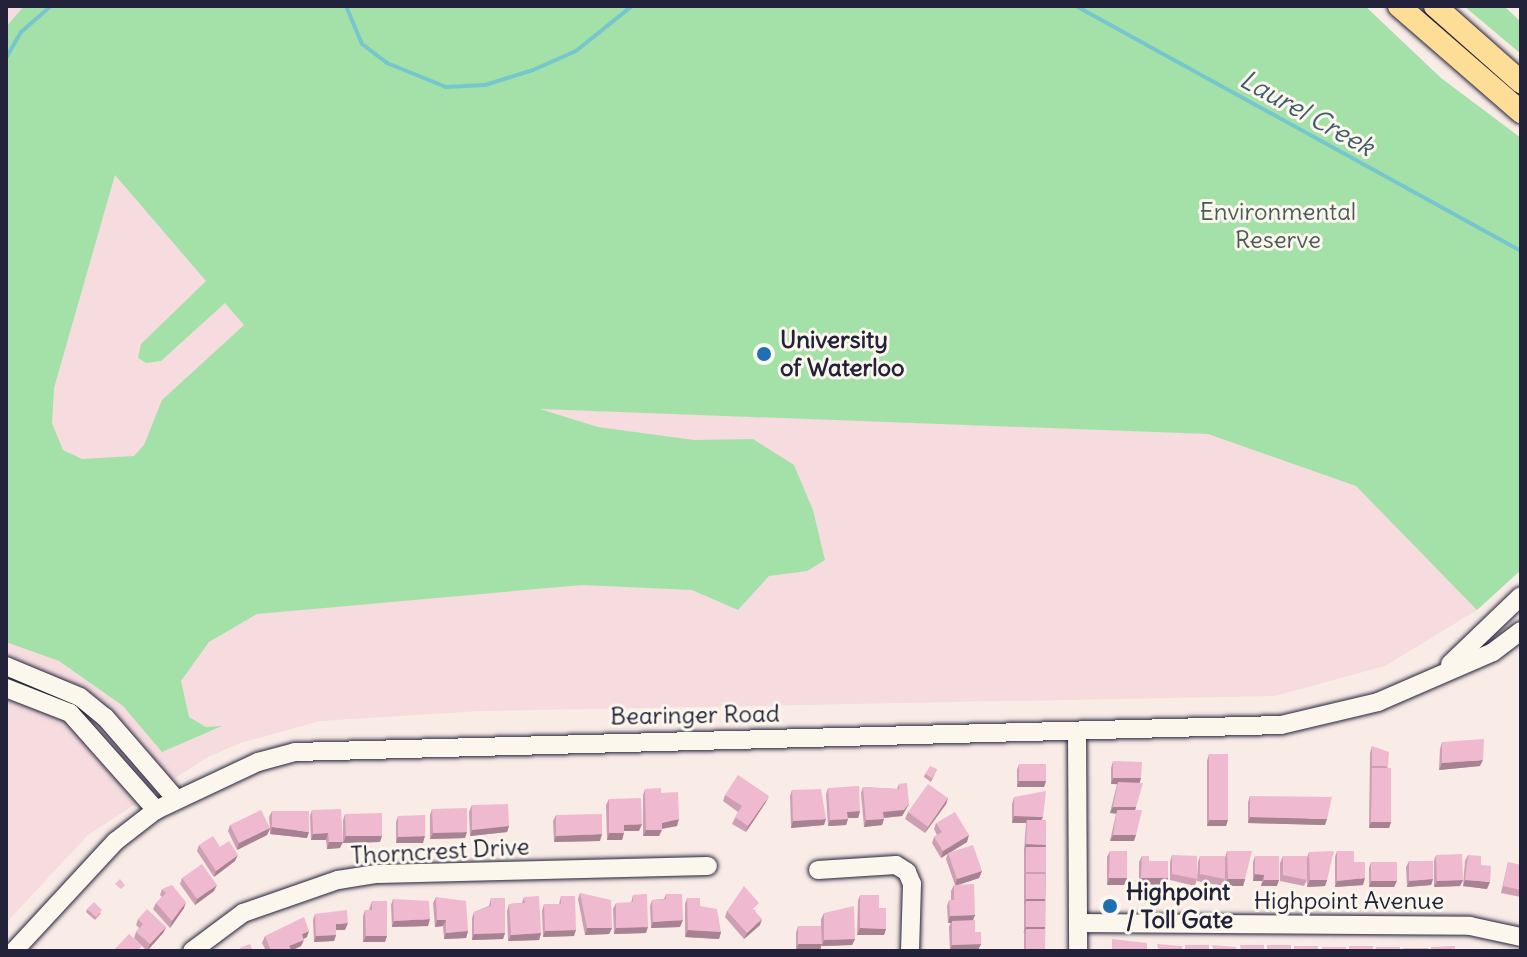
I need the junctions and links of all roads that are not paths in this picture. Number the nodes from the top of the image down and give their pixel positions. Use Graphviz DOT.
graph roads {
  1 [pos="1399,6"];
  2 [pos="1435,6"];
  3 [pos="1521,82"];
  4 [pos="1521,112"];
  5 [pos="1521,596"];
  6 [pos="1521,631"];
  7 [pos="6,666"];
  8 [pos="1439,674"];
  9 [pos="6,688"];
  10 [pos="1077,731"];
  11 [pos="176,799"];
  12 [pos="156,810"];
  13 [pos="708,866"];
  14 [pos="818,870"];
  15 [pos="1078,923"];
  16 [pos="1521,937"];
  17 [pos="194,950"];
  18 [pos="14,951"];
  19 [pos="910,951"];
  20 [pos="1078,951"];
  1 -- 4 [label="main road"];
  2 -- 3 [label="main road"];
  5 -- 8 [label="street, Bearinger Road"];
  6 -- 8 [label="street, Bearinger Road"];
  7 -- 11 [label="street"];
  8 -- 10 [label="street, Bearinger Road"];
  9 -- 12 [label="street"];
  10 -- 11 [label="street, Bearinger Road"];
  10 -- 15 [label="street"];
  11 -- 12 [label="street, Bearinger Road"];
  12 -- 18 [label="street, Bearinger Road"];
  13 -- 17 [label="street, Thorncrest Drive"];
  14 -- 19 [label="street"];
  15 -- 16 [label="street, Highpoint Avenue"];
  15 -- 20 [label="street"];
}
